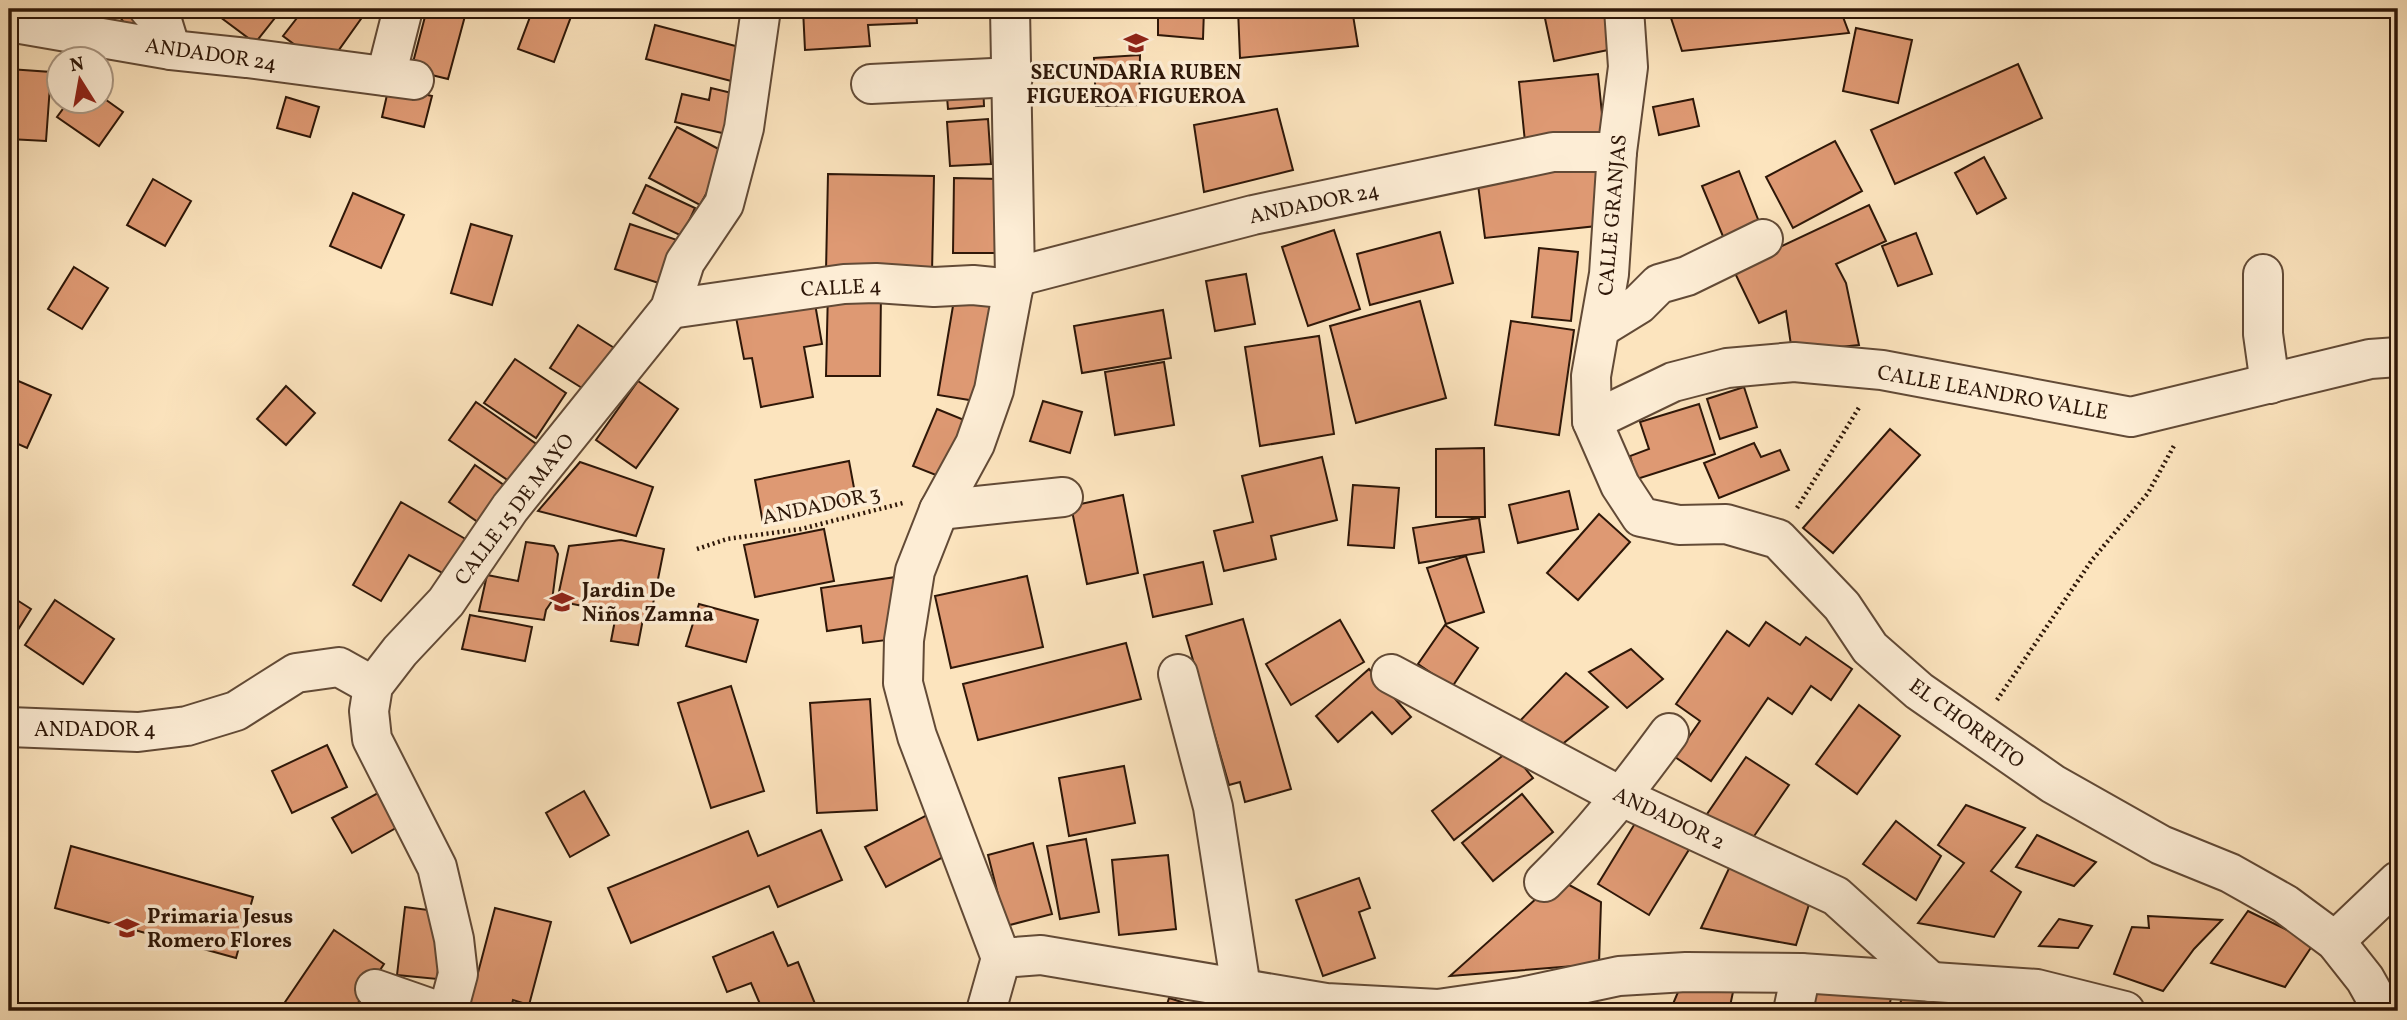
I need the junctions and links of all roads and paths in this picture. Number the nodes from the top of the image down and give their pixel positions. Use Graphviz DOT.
graph roads {
  1 [pos="149,9"];
  2 [pos="403,9"];
  3 [pos="761,9"];
  4 [pos="1010,9"];
  5 [pos="1624,9"];
  6 [pos="9,22"];
  7 [pos="171,50"];
  8 [pos="1013,77"];
  9 [pos="871,84"];
  10 [pos="1617,152"];
  11 [pos="1763,239"];
  12 [pos="2263,274"];
  13 [pos="1014,283"];
  14 [pos="670,309"];
  15 [pos="1600,328"];
  16 [pos="2398,357"];
  17 [pos="1882,370"];
  18 [pos="2270,384"];
  19 [pos="2198,401"];
  20 [pos="1592,421"];
  21 [pos="1063,497"];
  22 [pos="945,500"];
  23 [pos="1778,539"];
  24 [pos="697,549"];
  25 [pos="1178,674"];
  26 [pos="1391,674"];
  27 [pos="373,685"];
  28 [pos="9,727"];
  29 [pos="1977,730"];
  30 [pos="1669,733"];
  31 [pos="1622,797"];
  32 [pos="2398,881"];
  33 [pos="1544,882"];
  34 [pos="2335,942"];
  35 [pos="1002,958"];
  36 [pos="1801,973"];
  37 [pos="1931,982"];
  38 [pos="1241,988"];
  39 [pos="375,989"];
  40 [pos="867,1006"];
  41 [pos="438,1011"];
  42 [pos="448,1011"];
  43 [pos="845,1011"];
  44 [pos="986,1011"];
  45 [pos="1793,1011"];
  46 [pos="2125,1011"];
  47 [pos="2383,1011"];
  1 -- 7 [label="street"];
  2 -- 7 [label="street, ANDADOR 24"];
  3 -- 14 [label="street, CALLE 15 DE MAYO"];
  4 -- 8 [label="street"];
  5 -- 10 [label="street, CALLE GRANJAS"];
  6 -- 7 [label="street, ANDADOR 24"];
  8 -- 9 [label="street"];
  8 -- 13 [label="street"];
  10 -- 13 [label="street, ANDADOR 24"];
  10 -- 15 [label="street, CALLE GRANJAS"];
  11 -- 15 [label="street"];
  12 -- 18 [label="street"];
  13 -- 14 [label="street, CALLE 4"];
  13 -- 22 [label="street"];
  14 -- 27 [label="street, CALLE 15 DE MAYO"];
  15 -- 20 [label="street, CALLE GRANJAS"];
  16 -- 18 [label="street, CALLE LEANDRO VALLE"];
  17 -- 19 [label="street, CALLE LEANDRO VALLE"];
  17 -- 20 [label="street, CALLE LEANDRO VALLE"];
  17 -- 23 [label="path"];
  18 -- 19 [label="street, CALLE LEANDRO VALLE"];
  19 -- 29 [label="path"];
  20 -- 23 [label="street"];
  21 -- 22 [label="street"];
  22 -- 24 [label="path, ANDADOR 3"];
  22 -- 35 [label="street"];
  23 -- 29 [label="street, EL CHORRITO"];
  25 -- 38 [label="street"];
  26 -- 31 [label="street, ANDADOR 2"];
  27 -- 28 [label="street, ANDADOR 4"];
  27 -- 42 [label="street"];
  29 -- 34 [label="street, EL CHORRITO"];
  30 -- 31 [label="street"];
  31 -- 33 [label="street"];
  31 -- 37 [label="street, ANDADOR 2"];
  32 -- 34 [label="street"];
  34 -- 47 [label="street, EL CHORRITO"];
  35 -- 38 [label="street"];
  35 -- 44 [label="street"];
  36 -- 37 [label="street"];
  36 -- 38 [label="street"];
  36 -- 45 [label="street"];
  37 -- 46 [label="street"];
  39 -- 41 [label="street"];
  40 -- 43 [label="path"];
}
